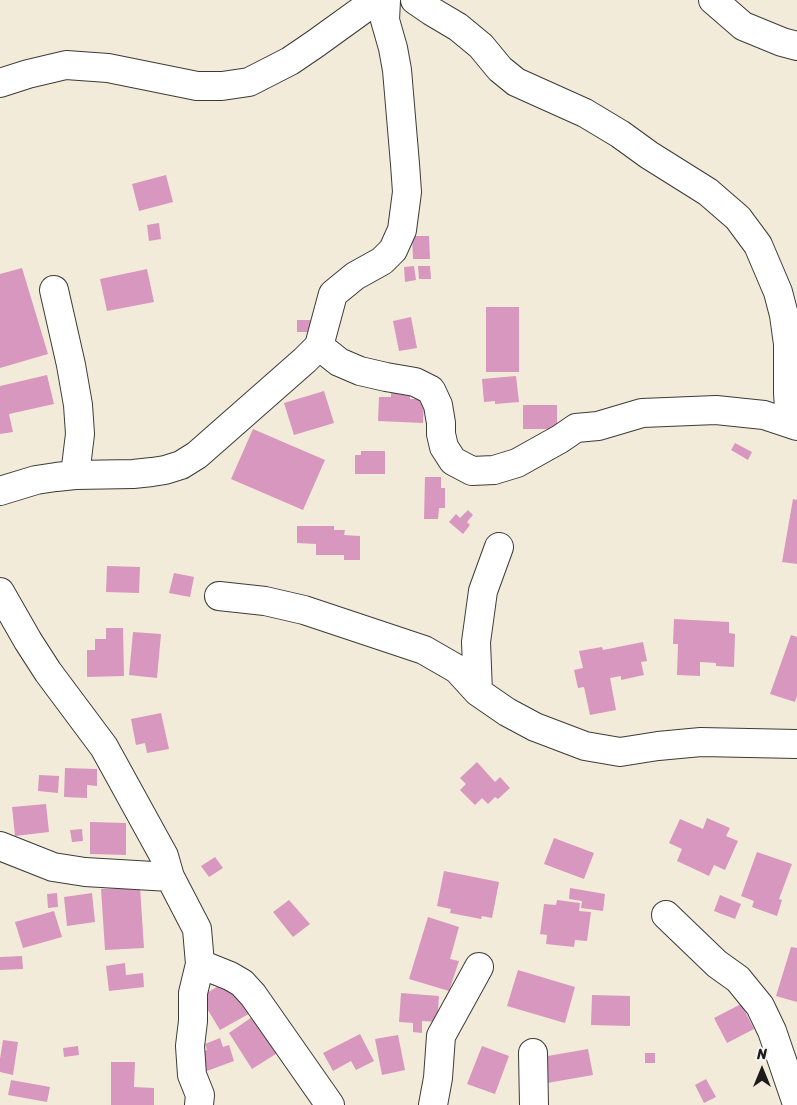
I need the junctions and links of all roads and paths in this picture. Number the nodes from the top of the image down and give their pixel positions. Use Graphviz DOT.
graph roads {
  1 [pos="376,0"];
  2 [pos="386,0"];
  3 [pos="415,0"];
  4 [pos="713,0"];
  5 [pos="797,46"];
  6 [pos="0,83"];
  7 [pos="54,290"];
  8 [pos="319,346"];
  9 [pos="793,424"];
  10 [pos="75,475"];
  11 [pos="0,491"];
  12 [pos="499,547"];
  13 [pos="0,592"];
  14 [pos="219,596"];
  15 [pos="478,692"];
  16 [pos="797,744"];
  17 [pos="0,846"];
  18 [pos="170,878"];
  19 [pos="666,915"];
  20 [pos="200,964"];
  21 [pos="479,967"];
  22 [pos="533,1053"];
  23 [pos="796,1097"];
  24 [pos="199,1105"];
  25 [pos="330,1105"];
  26 [pos="432,1105"];
  27 [pos="534,1105"];
  1 -- 6 [label="street"];
  2 -- 8 [label="street"];
  3 -- 9 [label="street"];
  4 -- 5 [label="street"];
  7 -- 10 [label="street"];
  8 -- 9 [label="street"];
  8 -- 10 [label="street"];
  10 -- 11 [label="street"];
  12 -- 15 [label="street"];
  13 -- 18 [label="street"];
  14 -- 15 [label="street"];
  15 -- 16 [label="street"];
  17 -- 18 [label="street"];
  18 -- 20 [label="street"];
  19 -- 23 [label="street"];
  20 -- 24 [label="street"];
  20 -- 25 [label="street"];
  21 -- 26 [label="street"];
  22 -- 27 [label="street"];
}
